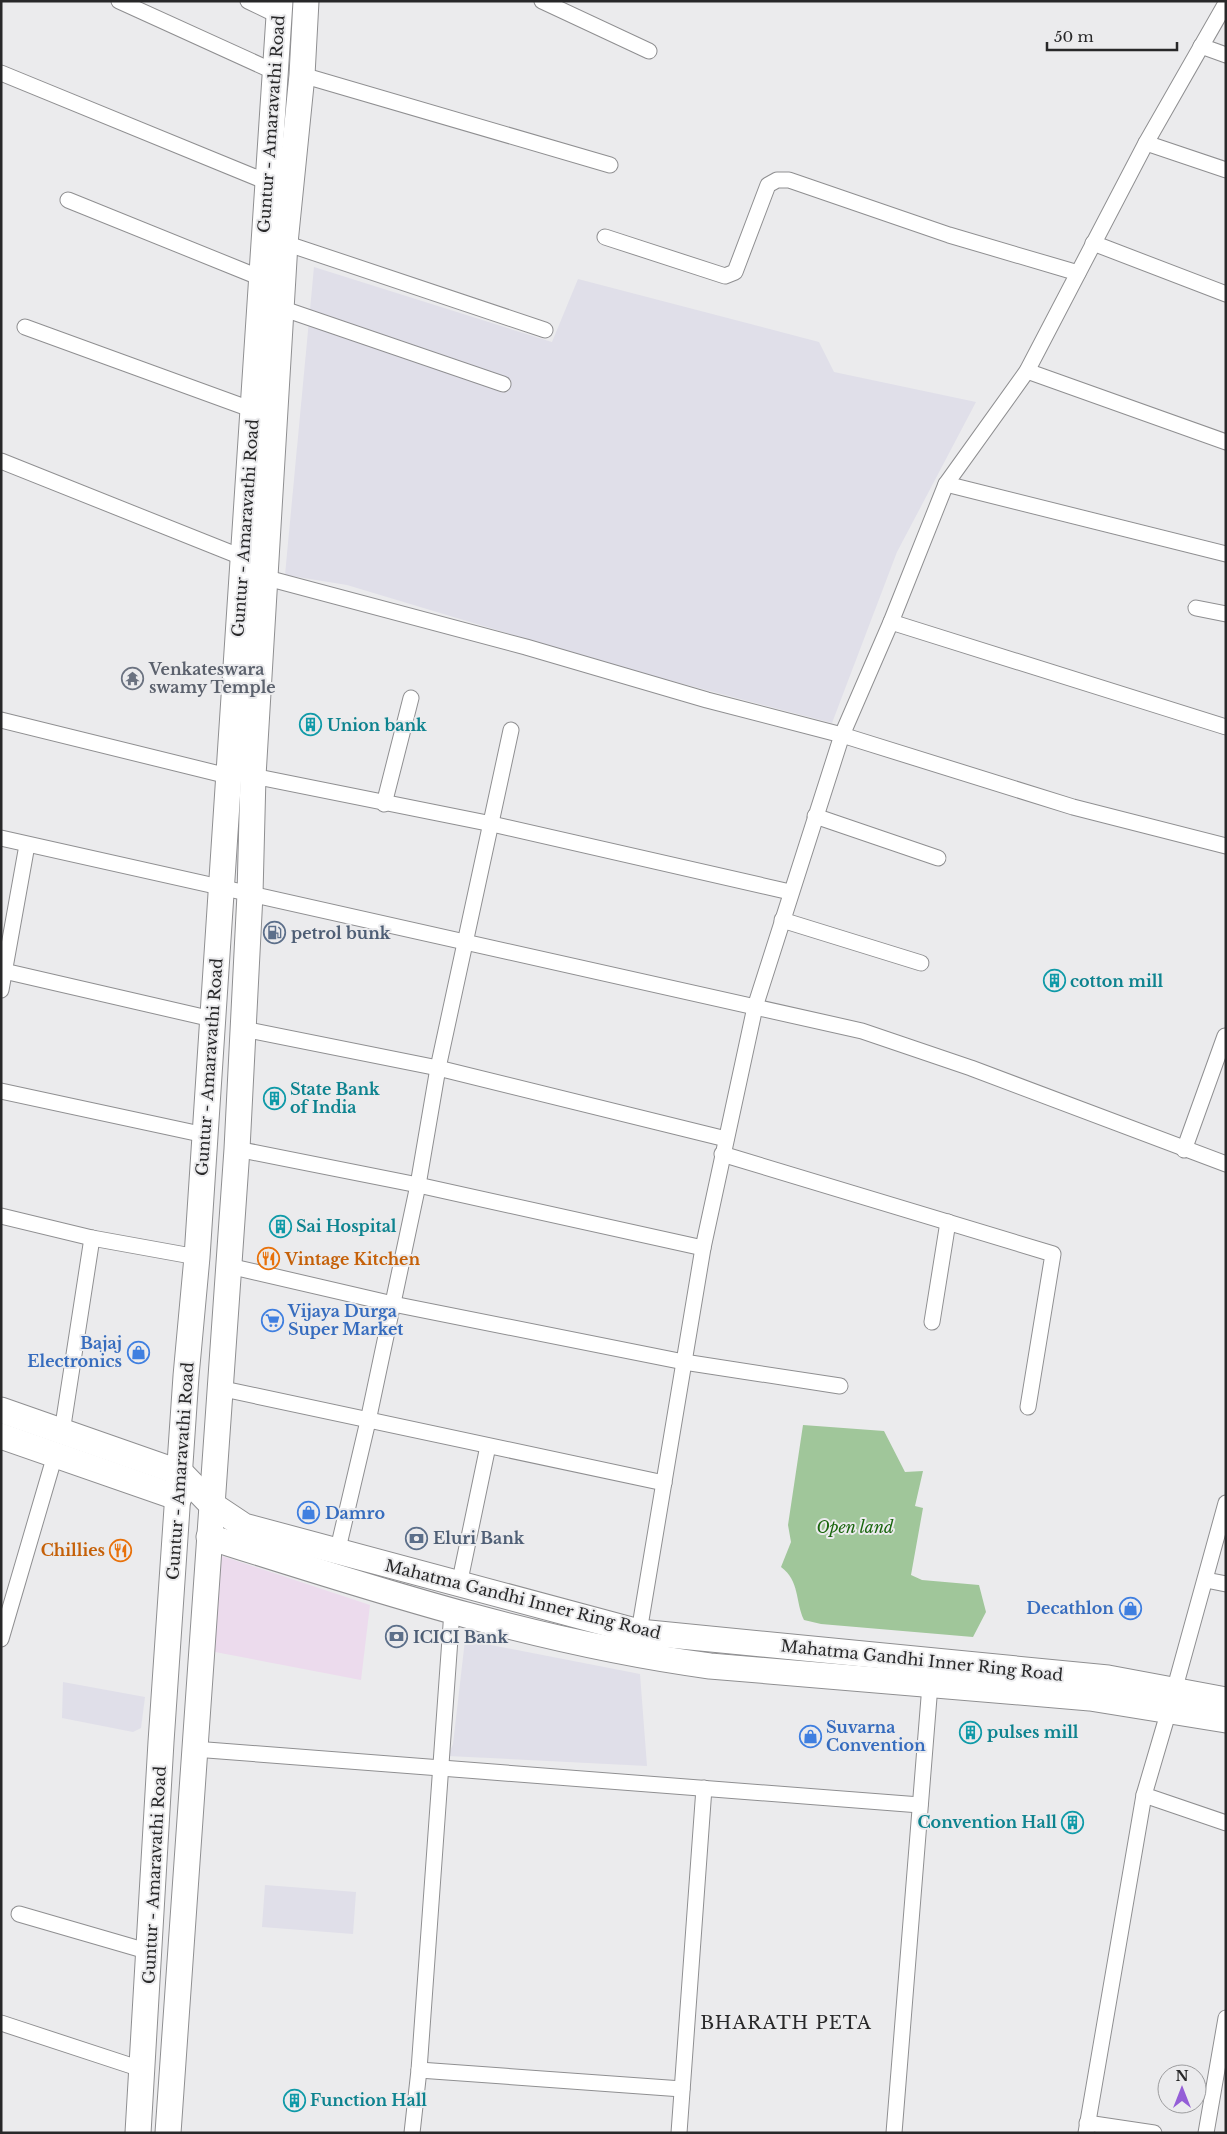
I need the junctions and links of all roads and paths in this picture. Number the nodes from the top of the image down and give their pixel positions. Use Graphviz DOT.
graph roads {
  1 [pos="119,1"];
  2 [pos="248,1"];
  3 [pos="306,1"];
  4 [pos="542,1"];
  5 [pos="1226,4"];
  6 [pos="280,9"];
  7 [pos="1201,46"];
  8 [pos="649,51"];
  9 [pos="1226,55"];
  10 [pos="275,72"];
  11 [pos="1,73"];
  12 [pos="302,74"];
  13 [pos="1146,144"];
  14 [pos="610,165"];
  15 [pos="1226,170"];
  16 [pos="267,182"];
  17 [pos="68,200"];
  18 [pos="605,237"];
  19 [pos="285,243"];
  20 [pos="1093,243"];
  21 [pos="1078,273"];
  22 [pos="261,278"];
  23 [pos="1226,294"];
  24 [pos="281,308"];
  25 [pos="25,327"];
  26 [pos="545,330"];
  27 [pos="1028,371"];
  28 [pos="503,384"];
  29 [pos="253,410"];
  30 [pos="1226,442"];
  31 [pos="2,462"];
  32 [pos="946,484"];
  33 [pos="1226,554"];
  34 [pos="244,558"];
  35 [pos="266,578"];
  36 [pos="1196,608"];
  37 [pos="1226,614"];
  38 [pos="891,622"];
  39 [pos="411,698"];
  40 [pos="1,720"];
  41 [pos="1226,727"];
  42 [pos="511,730"];
  43 [pos="842,735"];
  44 [pos="228,776"];
  45 [pos="253,776"];
  46 [pos="384,804"];
  47 [pos="815,816"];
  48 [pos="492,824"];
  49 [pos="1,838"];
  50 [pos="27,845"];
  51 [pos="1226,846"];
  52 [pos="938,858"];
  53 [pos="220,888"];
  54 [pos="790,892"];
  55 [pos="250,894"];
  56 [pos="782,920"];
  57 [pos="466,941"];
  58 [pos="921,962"];
  59 [pos="4,970"];
  60 [pos="1,990"];
  61 [pos="755,1007"];
  62 [pos="212,1019"];
  63 [pos="243,1029"];
  64 [pos="1225,1036"];
  65 [pos="438,1068"];
  66 [pos="1,1091"];
  67 [pos="205,1135"];
  68 [pos="726,1139"];
  69 [pos="237,1149"];
  70 [pos="1184,1150"];
  71 [pos="722,1154"];
  72 [pos="1226,1164"];
  73 [pos="418,1185"];
  74 [pos="200,1212"];
  75 [pos="232,1214"];
  76 [pos="1,1216"];
  77 [pos="948,1222"];
  78 [pos="92,1238"];
  79 [pos="703,1248"];
  80 [pos="197,1257"];
  81 [pos="228,1266"];
  82 [pos="393,1304"];
  83 [pos="932,1322"];
  84 [pos="684,1362"];
  85 [pos="840,1386"];
  86 [pos="219,1388"];
  87 [pos="1028,1407"];
  88 [pos="1,1410"];
  89 [pos="368,1421"];
  90 [pos="1,1436"];
  91 [pos="58,1443"];
  92 [pos="488,1446"];
  93 [pos="181,1473"];
  94 [pos="664,1483"];
  95 [pos="179,1498"];
  96 [pos="211,1504"];
  97 [pos="1226,1505"];
  98 [pos="209,1537"];
  99 [pos="337,1553"];
  100 [pos="1206,1580"];
  101 [pos="1226,1584"];
  102 [pos="459,1585"];
  103 [pos="452,1611"];
  104 [pos="639,1632"];
  105 [pos="1,1639"];
  106 [pos="930,1684"];
  107 [pos="1172,1700"];
  108 [pos="1226,1700"];
  109 [pos="1226,1720"];
  110 [pos="194,1748"];
  111 [pos="439,1768"];
  112 [pos="704,1788"];
  113 [pos="1144,1795"];
  114 [pos="920,1805"];
  115 [pos="1226,1823"];
  116 [pos="153,1904"];
  117 [pos="183,1906"];
  118 [pos="20,1914"];
  119 [pos="150,1952"];
  120 [pos="1226,2018"];
  121 [pos="1,2022"];
  122 [pos="141,2069"];
  123 [pos="419,2070"];
  124 [pos="682,2089"];
  125 [pos="1086,2128"];
  126 [pos="138,2133"];
  127 [pos="168,2133"];
  128 [pos="412,2133"];
  129 [pos="679,2133"];
  130 [pos="894,2133"];
  131 [pos="1154,2133"];
  132 [pos="1206,2133"];
  1 -- 10 [label="street"];
  2 -- 6 [label="street"];
  3 -- 12 [label="main road, Guntur - Amaravathi Road"];
  4 -- 8 [label="street"];
  5 -- 7 [label="street"];
  6 -- 10 [label="main road, Guntur - Amaravathi Road"];
  7 -- 9 [label="street"];
  7 -- 13 [label="street"];
  10 -- 16 [label="main road, Guntur - Amaravathi Road"];
  11 -- 16 [label="street"];
  12 -- 14 [label="street"];
  12 -- 19 [label="main road, Guntur - Amaravathi Road"];
  13 -- 15 [label="street"];
  13 -- 20 [label="street"];
  16 -- 22 [label="main road, Guntur - Amaravathi Road"];
  17 -- 22 [label="street"];
  18 -- 21 [label="street"];
  19 -- 24 [label="main road, Guntur - Amaravathi Road"];
  19 -- 26 [label="street"];
  20 -- 21 [label="street"];
  20 -- 23 [label="street"];
  21 -- 27 [label="street"];
  22 -- 29 [label="main road, Guntur - Amaravathi Road"];
  24 -- 28 [label="street"];
  24 -- 35 [label="main road, Guntur - Amaravathi Road"];
  25 -- 29 [label="street"];
  27 -- 30 [label="street"];
  27 -- 32 [label="street"];
  29 -- 34 [label="main road, Guntur - Amaravathi Road"];
  31 -- 34 [label="street"];
  32 -- 33 [label="street"];
  32 -- 38 [label="street"];
  34 -- 44 [label="main road, Guntur - Amaravathi Road"];
  35 -- 43 [label="street"];
  35 -- 45 [label="main road, Guntur - Amaravathi Road"];
  36 -- 37 [label="street"];
  38 -- 41 [label="street"];
  38 -- 43 [label="street"];
  39 -- 46 [label="street"];
  40 -- 44 [label="street"];
  42 -- 48 [label="street"];
  43 -- 47 [label="street"];
  43 -- 51 [label="street"];
  44 -- 53 [label="main road, Guntur - Amaravathi Road"];
  45 -- 46 [label="street"];
  45 -- 55 [label="main road, Guntur - Amaravathi Road"];
  46 -- 48 [label="street"];
  47 -- 52 [label="street"];
  47 -- 54 [label="street"];
  48 -- 54 [label="street"];
  48 -- 57 [label="street"];
  49 -- 50 [label="street"];
  50 -- 53 [label="street"];
  50 -- 59 [label="street"];
  53 -- 55 [label="street"];
  53 -- 62 [label="main road, Guntur - Amaravathi Road"];
  54 -- 56 [label="street"];
  55 -- 57 [label="street"];
  55 -- 63 [label="main road, Guntur - Amaravathi Road"];
  56 -- 58 [label="street"];
  56 -- 61 [label="street"];
  57 -- 61 [label="street"];
  57 -- 65 [label="street"];
  59 -- 60 [label="street"];
  59 -- 62 [label="street"];
  61 -- 68 [label="street"];
  61 -- 70 [label="street"];
  62 -- 67 [label="main road, Guntur - Amaravathi Road"];
  63 -- 65 [label="street"];
  63 -- 69 [label="main road, Guntur - Amaravathi Road"];
  64 -- 70 [label="street"];
  65 -- 68 [label="street"];
  65 -- 73 [label="street"];
  66 -- 67 [label="street"];
  67 -- 74 [label="main road, Guntur - Amaravathi Road"];
  68 -- 71 [label="street"];
  69 -- 73 [label="street"];
  69 -- 75 [label="main road, Guntur - Amaravathi Road"];
  70 -- 72 [label="street"];
  71 -- 77 [label="street"];
  71 -- 79 [label="street"];
  73 -- 79 [label="street"];
  73 -- 82 [label="street"];
  74 -- 75 [label="main road"];
  74 -- 80 [label="main road, Guntur - Amaravathi Road"];
  75 -- 81 [label="main road, Guntur - Amaravathi Road"];
  76 -- 78 [label="street"];
  77 -- 83 [label="street"];
  77 -- 87 [label="street"];
  78 -- 80 [label="street"];
  78 -- 91 [label="street"];
  79 -- 84 [label="street"];
  80 -- 93 [label="main road, Guntur - Amaravathi Road"];
  81 -- 82 [label="street"];
  81 -- 86 [label="main road, Guntur - Amaravathi Road"];
  82 -- 84 [label="street"];
  82 -- 89 [label="street"];
  84 -- 85 [label="street"];
  84 -- 94 [label="street"];
  86 -- 89 [label="street"];
  86 -- 96 [label="main road, Guntur - Amaravathi Road"];
  88 -- 91 [label="main road, Mahatma Gandhi Inner Ring Road"];
  89 -- 92 [label="street"];
  89 -- 99 [label="street"];
  90 -- 91 [label="main road, Mahatma Gandhi Inner Ring Road"];
  91 -- 93 [label="main road, Mahatma Gandhi Inner Ring Road"];
  91 -- 95 [label="main road, Mahatma Gandhi Inner Ring Road"];
  91 -- 105 [label="street"];
  92 -- 94 [label="street"];
  92 -- 102 [label="street"];
  93 -- 95 [label="main road, Guntur - Amaravathi Road"];
  93 -- 96 [label="main road, Mahatma Gandhi Inner Ring Road"];
  94 -- 104 [label="street"];
  95 -- 116 [label="main road, Guntur - Amaravathi Road"];
  96 -- 98 [label="main road, Guntur - Amaravathi Road"];
  96 -- 99 [label="main road, Mahatma Gandhi Inner Ring Road"];
  97 -- 100 [label="street"];
  98 -- 103 [label="main road, Mahatma Gandhi Inner Ring Road"];
  98 -- 110 [label="main road, Guntur - Amaravathi Road"];
  99 -- 102 [label="main road, Mahatma Gandhi Inner Ring Road"];
  100 -- 101 [label="street"];
  100 -- 107 [label="street"];
  102 -- 104 [label="main road, Mahatma Gandhi Inner Ring Road"];
  103 -- 106 [label="main road, Mahatma Gandhi Inner Ring Road"];
  103 -- 111 [label="street"];
  104 -- 107 [label="main road, Mahatma Gandhi Inner Ring Road"];
  106 -- 107 [label="main road, Mahatma Gandhi Inner Ring Road"];
  106 -- 114 [label="street"];
  107 -- 108 [label="main road, Mahatma Gandhi Inner Ring Road"];
  107 -- 109 [label="main road, Mahatma Gandhi Inner Ring Road"];
  107 -- 113 [label="street"];
  110 -- 111 [label="street"];
  110 -- 117 [label="main road, Guntur - Amaravathi Road"];
  111 -- 112 [label="street"];
  111 -- 123 [label="street"];
  112 -- 114 [label="street"];
  112 -- 124 [label="street"];
  113 -- 115 [label="street"];
  113 -- 125 [label="street"];
  114 -- 130 [label="street"];
  116 -- 117 [label="main road"];
  116 -- 119 [label="main road, Guntur - Amaravathi Road"];
  117 -- 127 [label="main road, Guntur - Amaravathi Road"];
  118 -- 119 [label="street"];
  119 -- 122 [label="main road, Guntur - Amaravathi Road"];
  120 -- 132 [label="street"];
  121 -- 122 [label="street"];
  122 -- 126 [label="main road, Guntur - Amaravathi Road"];
  123 -- 124 [label="street"];
  123 -- 128 [label="street"];
  124 -- 129 [label="street"];
  125 -- 131 [label="street"];
}
